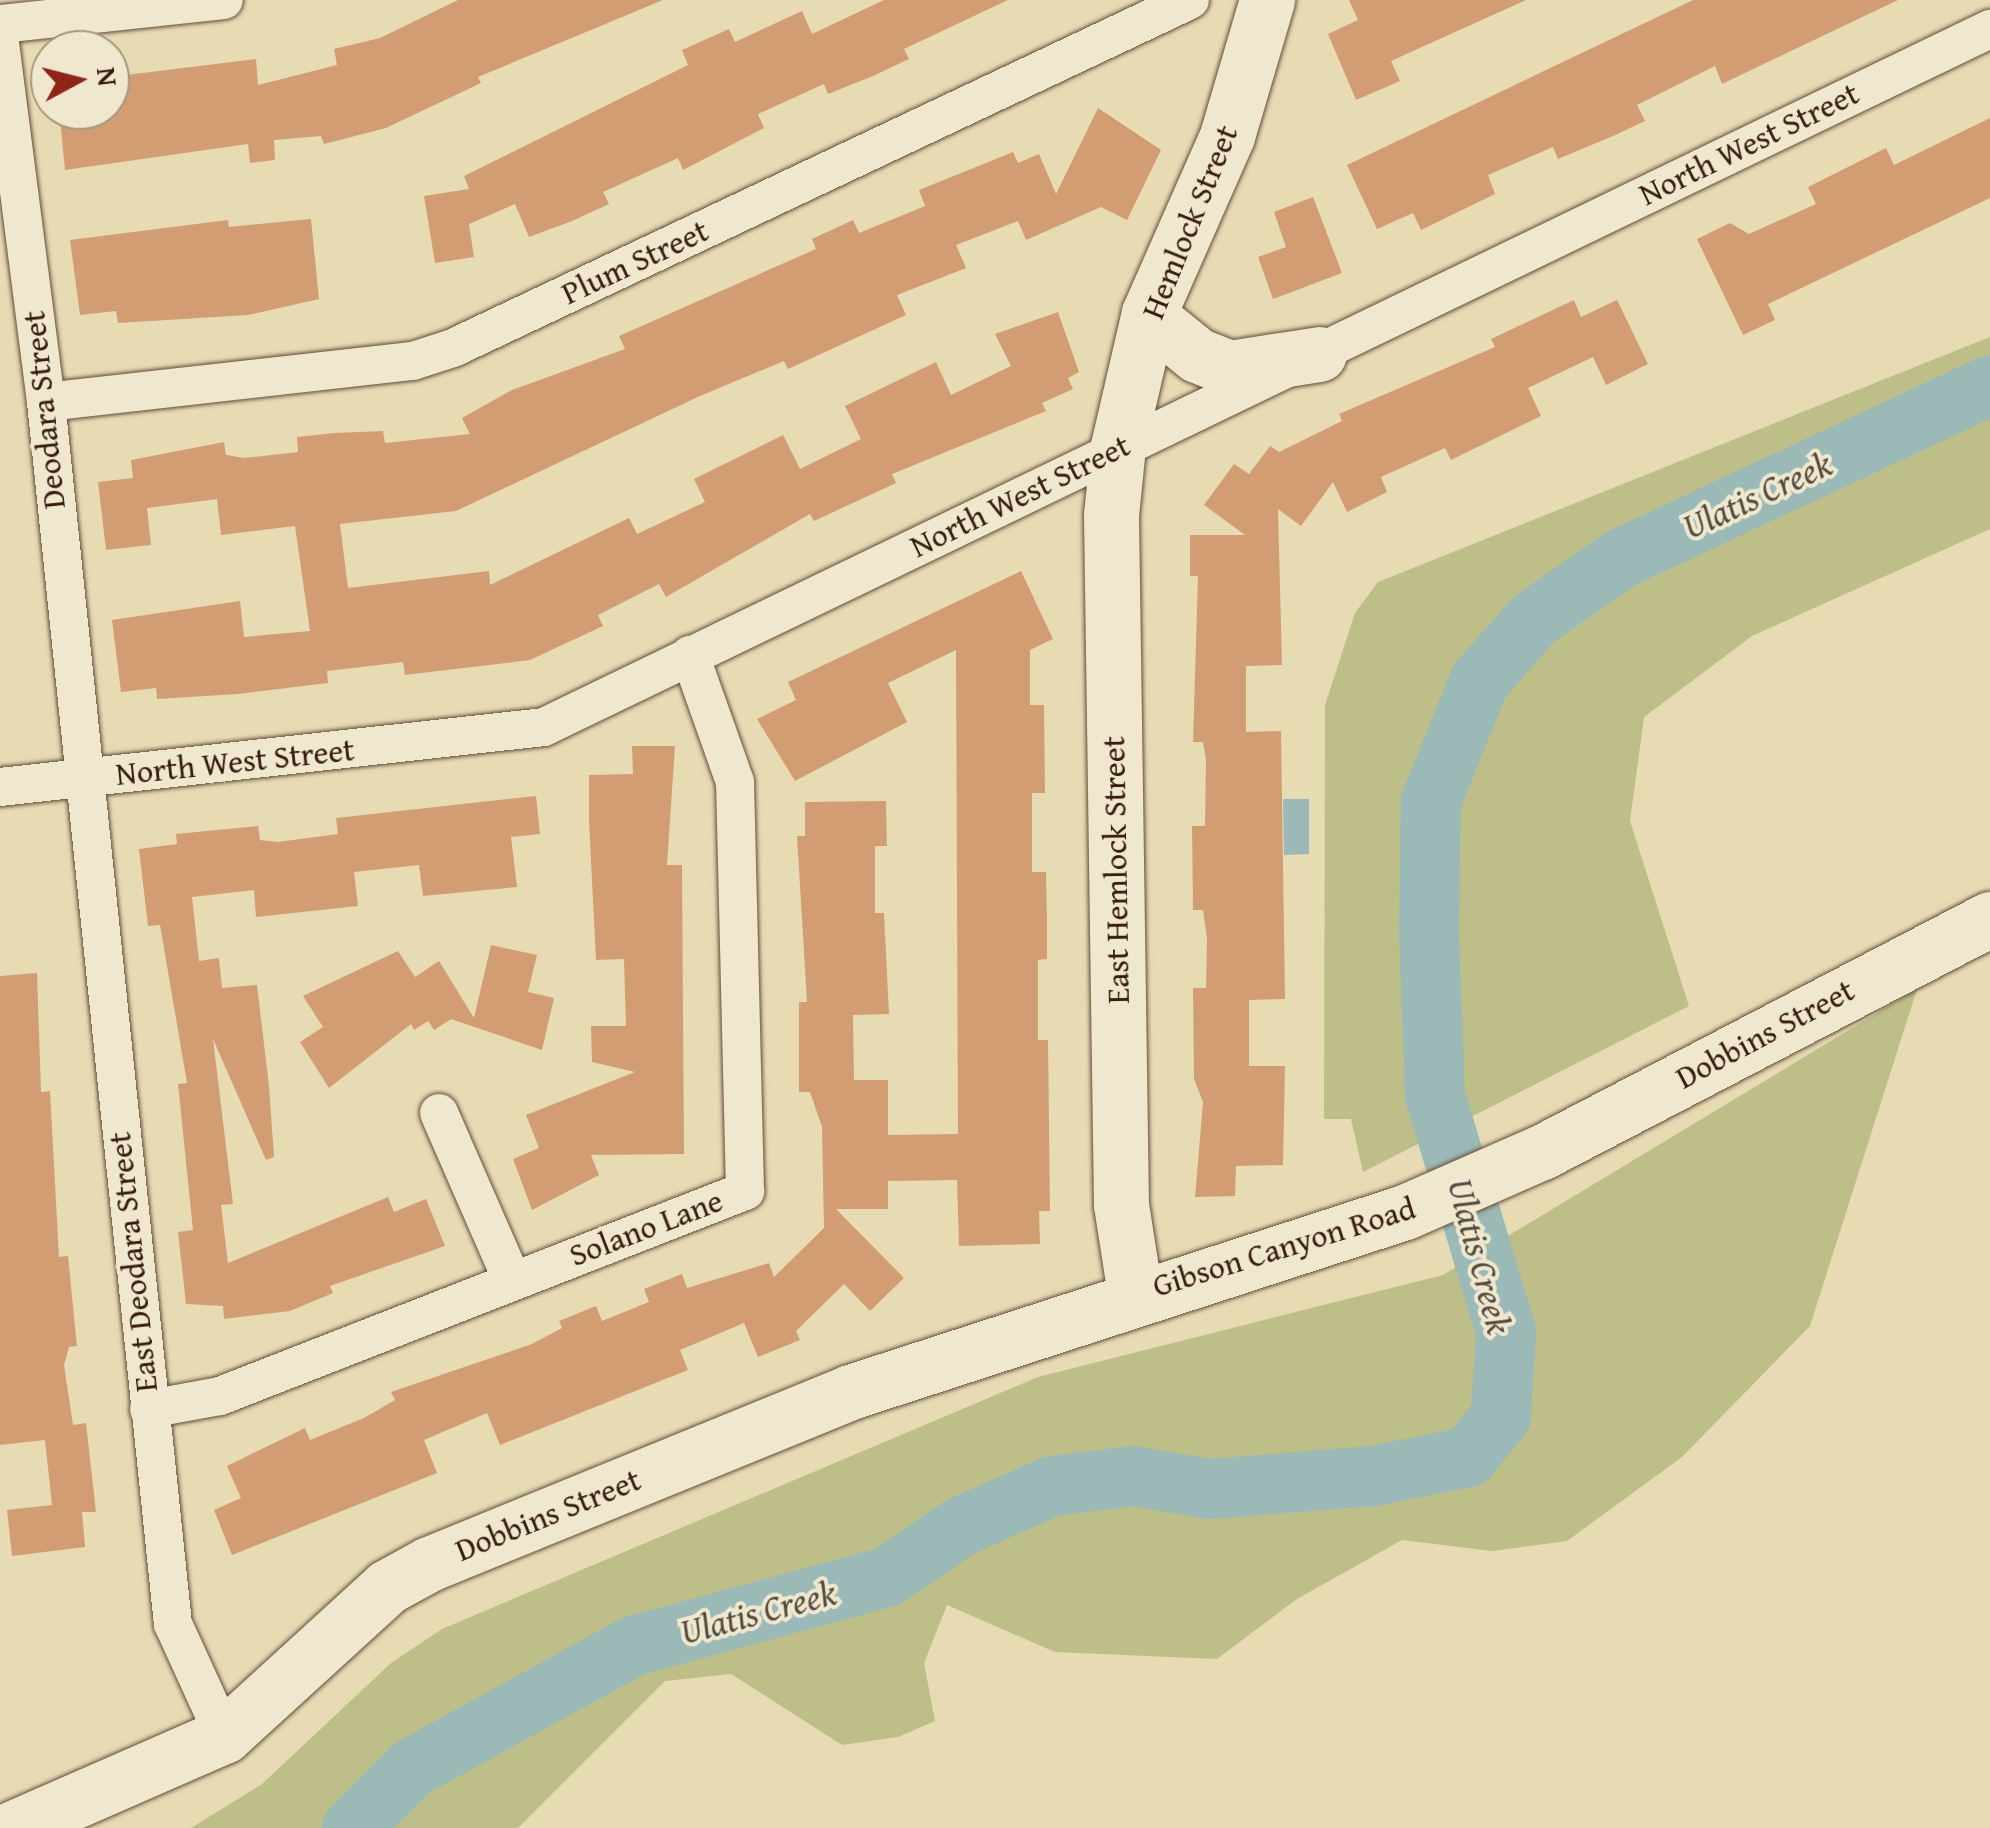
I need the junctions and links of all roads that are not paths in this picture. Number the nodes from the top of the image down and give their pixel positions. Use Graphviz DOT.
graph roads {
  1 [pos="224,0"];
  2 [pos="1190,0"];
  3 [pos="1267,0"];
  4 [pos="0,24"];
  5 [pos="1990,29"];
  6 [pos="0,44"];
  7 [pos="1148,316"];
  8 [pos="1319,354"];
  9 [pos="46,402"];
  10 [pos="1118,446"];
  11 [pos="690,655"];
  12 [pos="79,778"];
  13 [pos="0,787"];
  14 [pos="1990,920"];
  15 [pos="439,1112"];
  16 [pos="1542,1152"];
  17 [pos="512,1280"];
  18 [pos="1135,1294"];
  19 [pos="149,1410"];
  20 [pos="224,1736"];
  21 [pos="14,1828"];
  1 -- 4 [label="street"];
  2 -- 9 [label="street, Plum Street"];
  3 -- 7 [label="main road, Hemlock Street"];
  5 -- 8 [label="street, North West Street"];
  6 -- 9 [label="street, Deodara Street"];
  7 -- 8 [label="main road"];
  7 -- 10 [label="main road, Hemlock Street"];
  8 -- 10 [label="street, North West Street"];
  9 -- 12 [label="street, Deodara Street"];
  10 -- 11 [label="street, North West Street"];
  10 -- 18 [label="main road, East Hemlock Street"];
  11 -- 12 [label="street, North West Street"];
  11 -- 17 [label="street, Solano Lane"];
  12 -- 13 [label="street, North West Street"];
  12 -- 19 [label="street, East Deodara Street"];
  14 -- 16 [label="main road, Dobbins Street"];
  15 -- 17 [label="street"];
  16 -- 18 [label="main road, Gibson Canyon Road"];
  17 -- 19 [label="street, Solano Lane"];
  18 -- 20 [label="main road, Dobbins Street"];
  19 -- 20 [label="street, East Deodara Street"];
  20 -- 21 [label="main road, Dobbins Street"];
}
